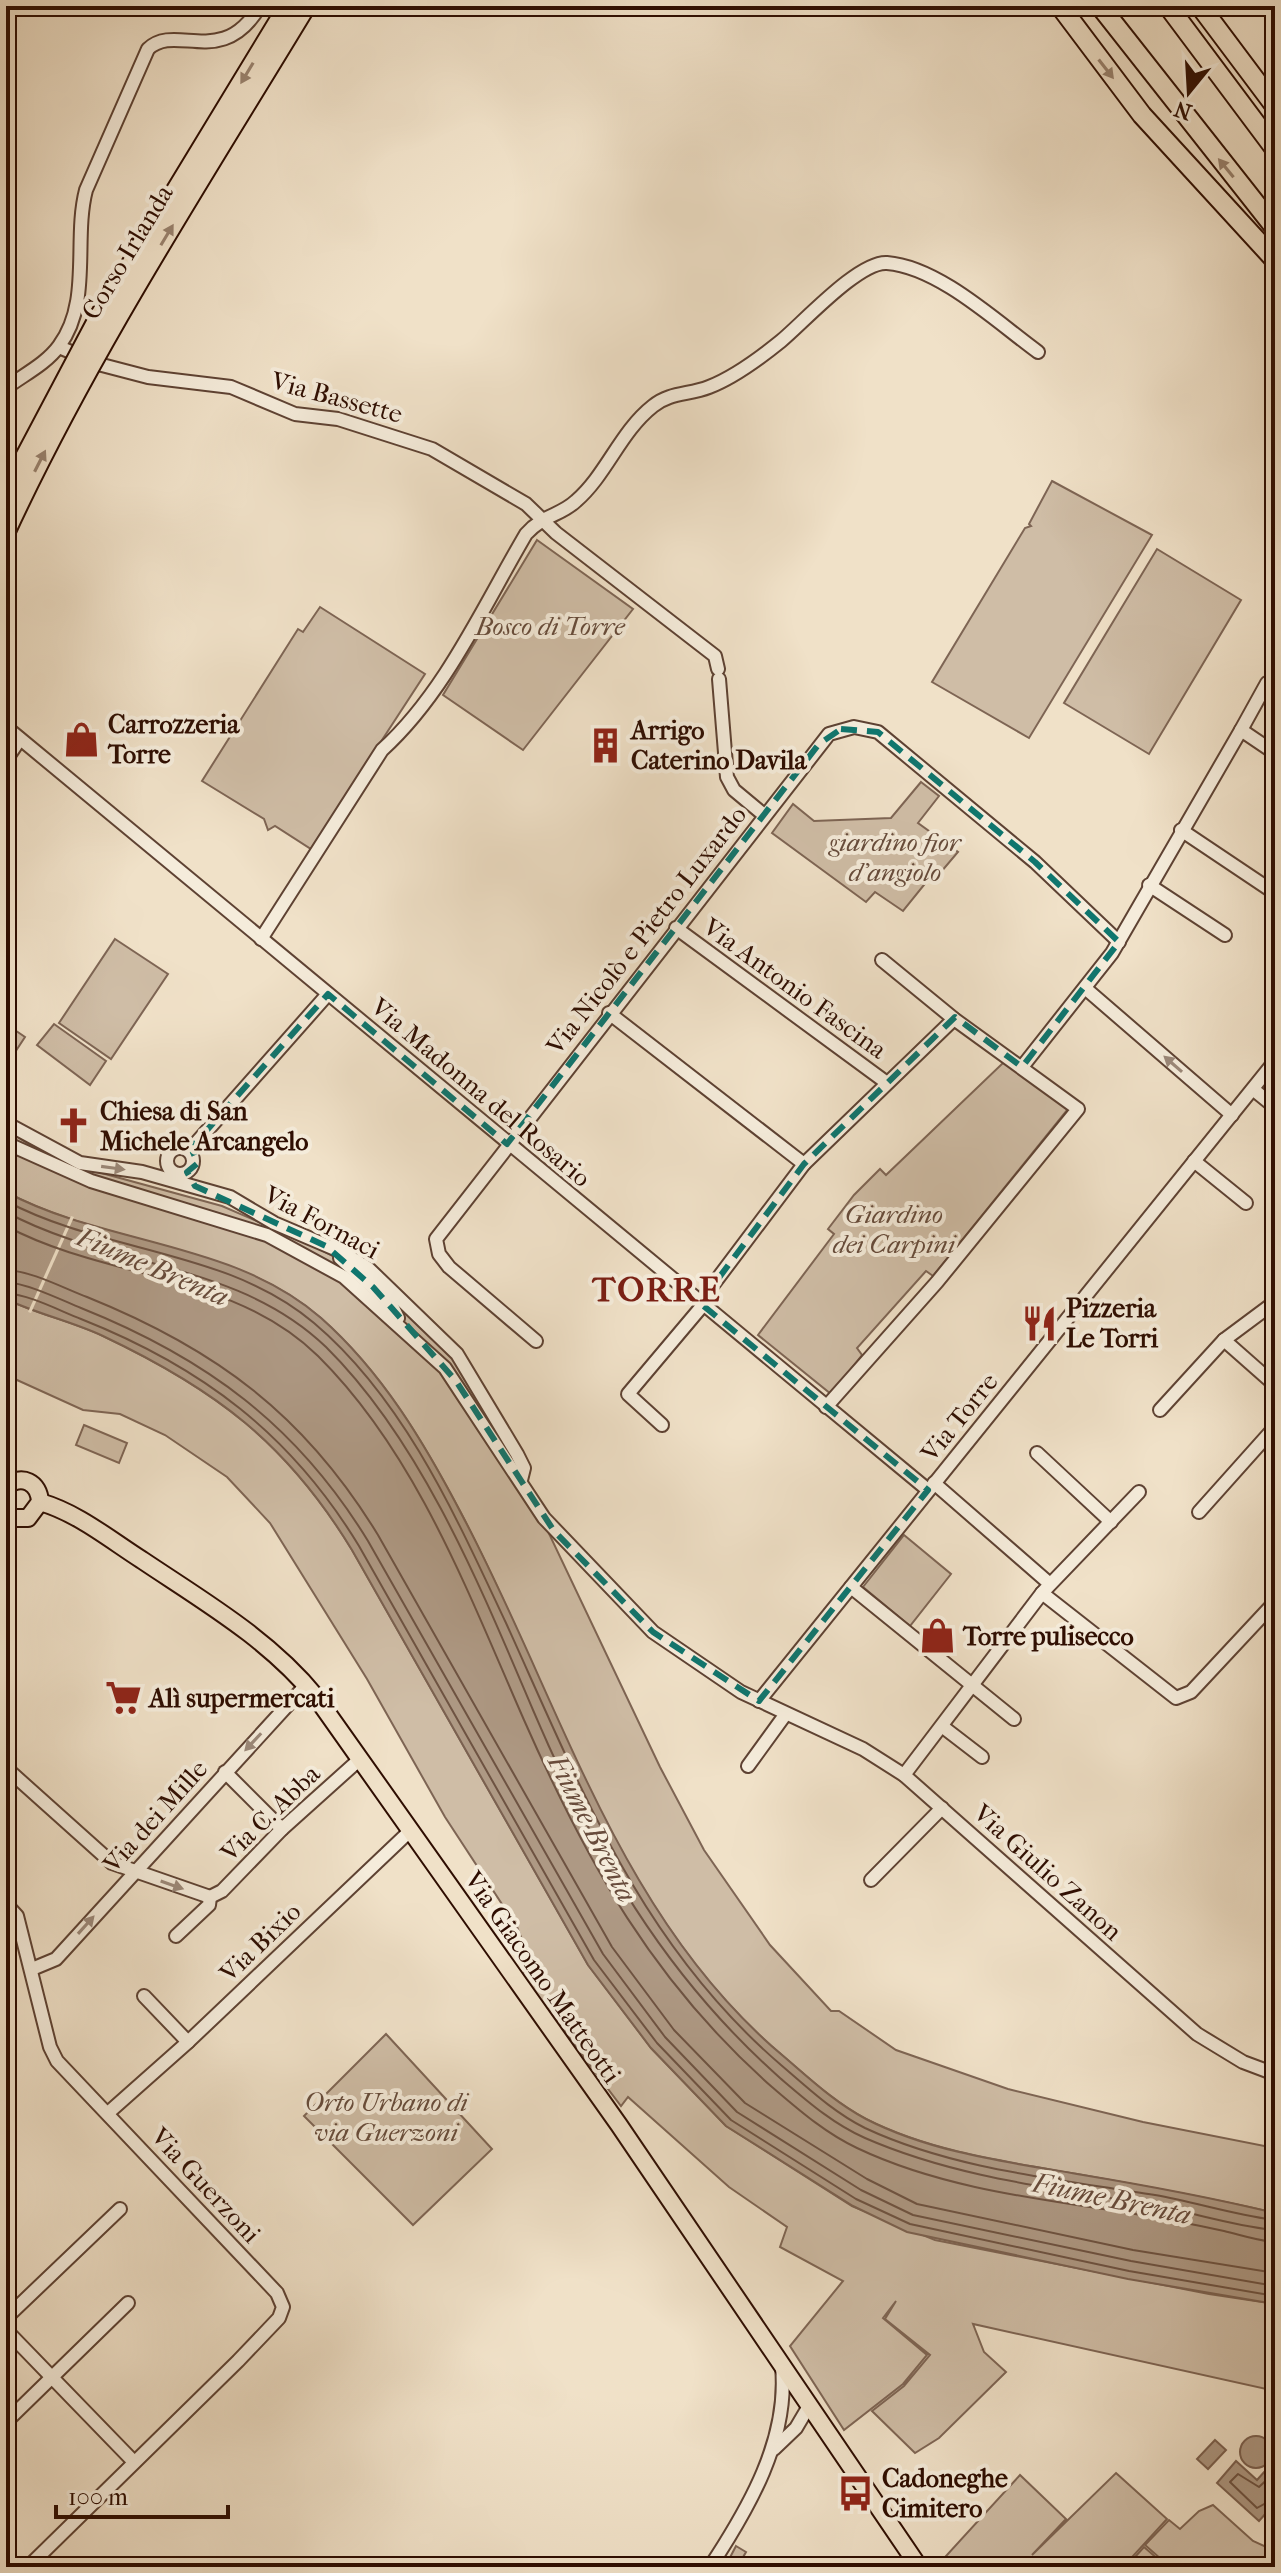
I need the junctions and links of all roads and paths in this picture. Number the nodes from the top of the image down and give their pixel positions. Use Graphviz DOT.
graph roads {
  1 [pos="260,6"];
  2 [pos="288,6"];
  3 [pos="306,6"];
  4 [pos="1060,6"];
  5 [pos="1100,6"];
  6 [pos="1168,6"];
  7 [pos="1200,6"];
  8 [pos="1275,106"];
  9 [pos="1275,149"];
  10 [pos="1275,228"];
  11 [pos="1275,260"];
  12 [pos="59,347"];
  13 [pos="1038,352"];
  14 [pos="6,388"];
  15 [pos="6,493"];
  16 [pos="540,518"];
  17 [pos="6,531"];
  18 [pos="1267,683"];
  19 [pos="6,727"];
  20 [pos="1241,730"];
  21 [pos="20,739"];
  22 [pos="1275,753"];
  23 [pos="6,760"];
  24 [pos="764,815"];
  25 [pos="1181,830"];
  26 [pos="1149,885"];
  27 [pos="1275,893"];
  28 [pos="676,928"];
  29 [pos="1225,935"];
  30 [pos="261,939"];
  31 [pos="1119,942"];
  32 [pos="882,960"];
  33 [pos="1085,988"];
  34 [pos="328,994"];
  35 [pos="609,1013"];
  36 [pos="954,1019"];
  37 [pos="1275,1061"];
  38 [pos="1022,1067"];
  39 [pos="887,1083"];
  40 [pos="1254,1090"];
  41 [pos="1275,1107"];
  42 [pos="1232,1115"];
  43 [pos="6,1123"];
  44 [pos="6,1143"];
  45 [pos="508,1144"];
  46 [pos="189,1151"];
  47 [pos="1194,1161"];
  48 [pos="804,1164"];
  49 [pos="169,1167"];
  50 [pos="187,1172"];
  51 [pos="149,1173"];
  52 [pos="195,1186"];
  53 [pos="1246,1203"];
  54 [pos="326,1246"];
  55 [pos="1275,1302"];
  56 [pos="701,1304"];
  57 [pos="396,1320"];
  58 [pos="1224,1340"];
  59 [pos="536,1341"];
  60 [pos="1275,1385"];
  61 [pos="826,1407"];
  62 [pos="1160,1410"];
  63 [pos="662,1425"];
  64 [pos="1275,1427"];
  65 [pos="1037,1453"];
  66 [pos="8,1480"];
  67 [pos="521,1480"];
  68 [pos="931,1487"];
  69 [pos="1139,1492"];
  70 [pos="40,1502"];
  71 [pos="1199,1512"];
  72 [pos="10,1520"];
  73 [pos="1111,1522"];
  74 [pos="851,1587"];
  75 [pos="1046,1589"];
  76 [pos="1275,1602"];
  77 [pos="306,1685"];
  78 [pos="974,1686"];
  79 [pos="759,1701"];
  80 [pos="785,1715"];
  81 [pos="1014,1719"];
  82 [pos="943,1727"];
  83 [pos="982,1757"];
  84 [pos="360,1759"];
  85 [pos="748,1766"];
  86 [pos="6,1768"];
  87 [pos="225,1772"];
  88 [pos="904,1775"];
  89 [pos="942,1808"];
  90 [pos="282,1829"];
  91 [pos="411,1830"];
  92 [pos="134,1872"];
  93 [pos="871,1880"];
  94 [pos="210,1897"];
  95 [pos="6,1904"];
  96 [pos="176,1936"];
  97 [pos="32,1969"];
  98 [pos="144,1996"];
  99 [pos="188,2042"];
  100 [pos="1275,2074"];
  101 [pos="108,2113"];
  102 [pos="120,2209"];
  103 [pos="128,2303"];
  104 [pos="6,2318"];
  105 [pos="6,2330"];
  106 [pos="781,2364"];
  107 [pos="50,2379"];
  108 [pos="809,2406"];
  109 [pos="782,2415"];
  110 [pos="6,2422"];
  111 [pos="796,2428"];
  112 [pos="825,2430"];
  113 [pos="772,2451"];
  114 [pos="134,2462"];
  115 [pos="28,2567"];
  116 [pos="710,2567"];
  117 [pos="919,2567"];
  1 -- 12 [label="street"];
  2 -- 15 [label="highway, Corso Irlanda, one-way, bridge"];
  17 -- 3 [label="highway, Corso Irlanda, one-way, bridge"];
  4 -- 11 [label="highway, one-way"];
  10 -- 5 [label="highway, one-way"];
  6 -- 9 [label="highway"];
  7 -- 8 [label="highway"];
  12 -- 14 [label="street"];
  12 -- 16 [label="street, Via Bassette"];
  13 -- 16 [label="street"];
  16 -- 24 [label="street, Via Bassette"];
  16 -- 30 [label="street"];
  18 -- 20 [label="street"];
  19 -- 21 [label="street, Via Madonna del Rosario"];
  20 -- 22 [label="street"];
  20 -- 25 [label="street"];
  21 -- 23 [label="street"];
  21 -- 30 [label="street, Via Madonna del Rosario"];
  24 -- 28 [label="street, Via Nicolò e Pietro Luxardo"];
  24 -- 31 [label="street, Via Nicolò e Pietro Luxardo"];
  25 -- 26 [label="street"];
  25 -- 27 [label="street"];
  26 -- 29 [label="street"];
  26 -- 31 [label="street"];
  28 -- 35 [label="street, Via Nicolò e Pietro Luxardo"];
  28 -- 39 [label="street, Via Antonio Fascina"];
  30 -- 34 [label="street, Via Madonna del Rosario"];
  31 -- 33 [label="street"];
  32 -- 36 [label="street"];
  33 -- 38 [label="street"];
  42 -- 33 [label="street, one-way"];
  34 -- 45 [label="street, Via Madonna del Rosario"];
  34 -- 46 [label="street"];
  35 -- 45 [label="street, Via Nicolò e Pietro Luxardo"];
  35 -- 48 [label="street"];
  36 -- 38 [label="street"];
  36 -- 39 [label="street"];
  37 -- 40 [label="street, Via Torre"];
  38 -- 61 [label="street"];
  39 -- 48 [label="street"];
  40 -- 41 [label="street"];
  40 -- 42 [label="street, Via Torre"];
  42 -- 47 [label="street, Via Torre"];
  43 -- 51 [label="street, Via Fornaci, one-way"];
  44 -- 57 [label="street, Via Fornaci"];
  45 -- 56 [label="street, Via Madonna del Rosario"];
  45 -- 59 [label="street, Via Nicolò e Pietro Luxardo"];
  46 -- 49 [label="street"];
  46 -- 50 [label="street"];
  47 -- 53 [label="street"];
  47 -- 68 [label="street, Via Torre"];
  48 -- 56 [label="street"];
  49 -- 50 [label="street"];
  49 -- 51 [label="street"];
  50 -- 52 [label="street"];
  51 -- 52 [label="street, Via Fornaci"];
  52 -- 54 [label="street, Via Fornaci"];
  54 -- 57 [label="street"];
  54 -- 67 [label="street, Via Fornaci"];
  55 -- 58 [label="street"];
  56 -- 61 [label="street, Via Madonna del Rosario"];
  56 -- 63 [label="street"];
  57 -- 67 [label="street, Via Fornaci"];
  58 -- 60 [label="street"];
  58 -- 62 [label="street"];
  61 -- 68 [label="street, Via Madonna del Rosario"];
  64 -- 71 [label="street"];
  65 -- 73 [label="street"];
  66 -- 70 [label="main road, Via Giacomo Matteotti"];
  67 -- 79 [label="street, Via Fornaci"];
  68 -- 74 [label="street, Via Torre"];
  68 -- 75 [label="street, Via Madonna del Rosario"];
  69 -- 73 [label="street"];
  70 -- 72 [label="main road"];
  70 -- 77 [label="main road, Via Giacomo Matteotti"];
  73 -- 75 [label="street"];
  74 -- 78 [label="street"];
  74 -- 79 [label="street, Via Torre"];
  75 -- 76 [label="street, Via Madonna del Rosario"];
  75 -- 78 [label="street"];
  77 -- 84 [label="main road, Via Giacomo Matteotti"];
  77 -- 87 [label="street, Via dei Mille, one-way"];
  78 -- 81 [label="street"];
  78 -- 82 [label="street"];
  79 -- 80 [label="street, Via Giulio Zanon"];
  80 -- 85 [label="street"];
  80 -- 88 [label="street, Via Giulio Zanon"];
  82 -- 83 [label="street"];
  82 -- 88 [label="street"];
  84 -- 90 [label="street, Via C. Abba"];
  84 -- 91 [label="main road, Via Giacomo Matteotti"];
  86 -- 92 [label="street"];
  87 -- 90 [label="street"];
  87 -- 92 [label="street, Via dei Mille"];
  88 -- 89 [label="street, Via Giulio Zanon"];
  89 -- 93 [label="street"];
  89 -- 100 [label="street, Via Giulio Zanon"];
  90 -- 94 [label="street, Via C. Abba"];
  91 -- 99 [label="street, Via Bixio"];
  91 -- 106 [label="main road, Via Giacomo Matteotti"];
  92 -- 94 [label="street, one-way"];
  97 -- 92 [label="street, Via dei Mille, one-way"];
  94 -- 96 [label="street, Via C. Abba"];
  95 -- 97 [label="street, Via Guerzoni"];
  97 -- 101 [label="street, Via Guerzoni"];
  98 -- 99 [label="street"];
  99 -- 101 [label="street, Via Bixio"];
  101 -- 114 [label="street, Via Guerzoni"];
  102 -- 104 [label="street"];
  103 -- 107 [label="street"];
  105 -- 107 [label="street"];
  106 -- 108 [label="main road, Via Giacomo Matteotti"];
  106 -- 109 [label="street"];
  107 -- 110 [label="street"];
  107 -- 114 [label="street"];
  108 -- 109 [label="street"];
  108 -- 111 [label="street"];
  108 -- 112 [label="main road, Via Giacomo Matteotti"];
  109 -- 113 [label="street"];
  111 -- 112 [label="street"];
  111 -- 113 [label="street"];
  112 -- 117 [label="main road, Via Giacomo Matteotti"];
  113 -- 116 [label="street"];
  114 -- 115 [label="street"];
}
